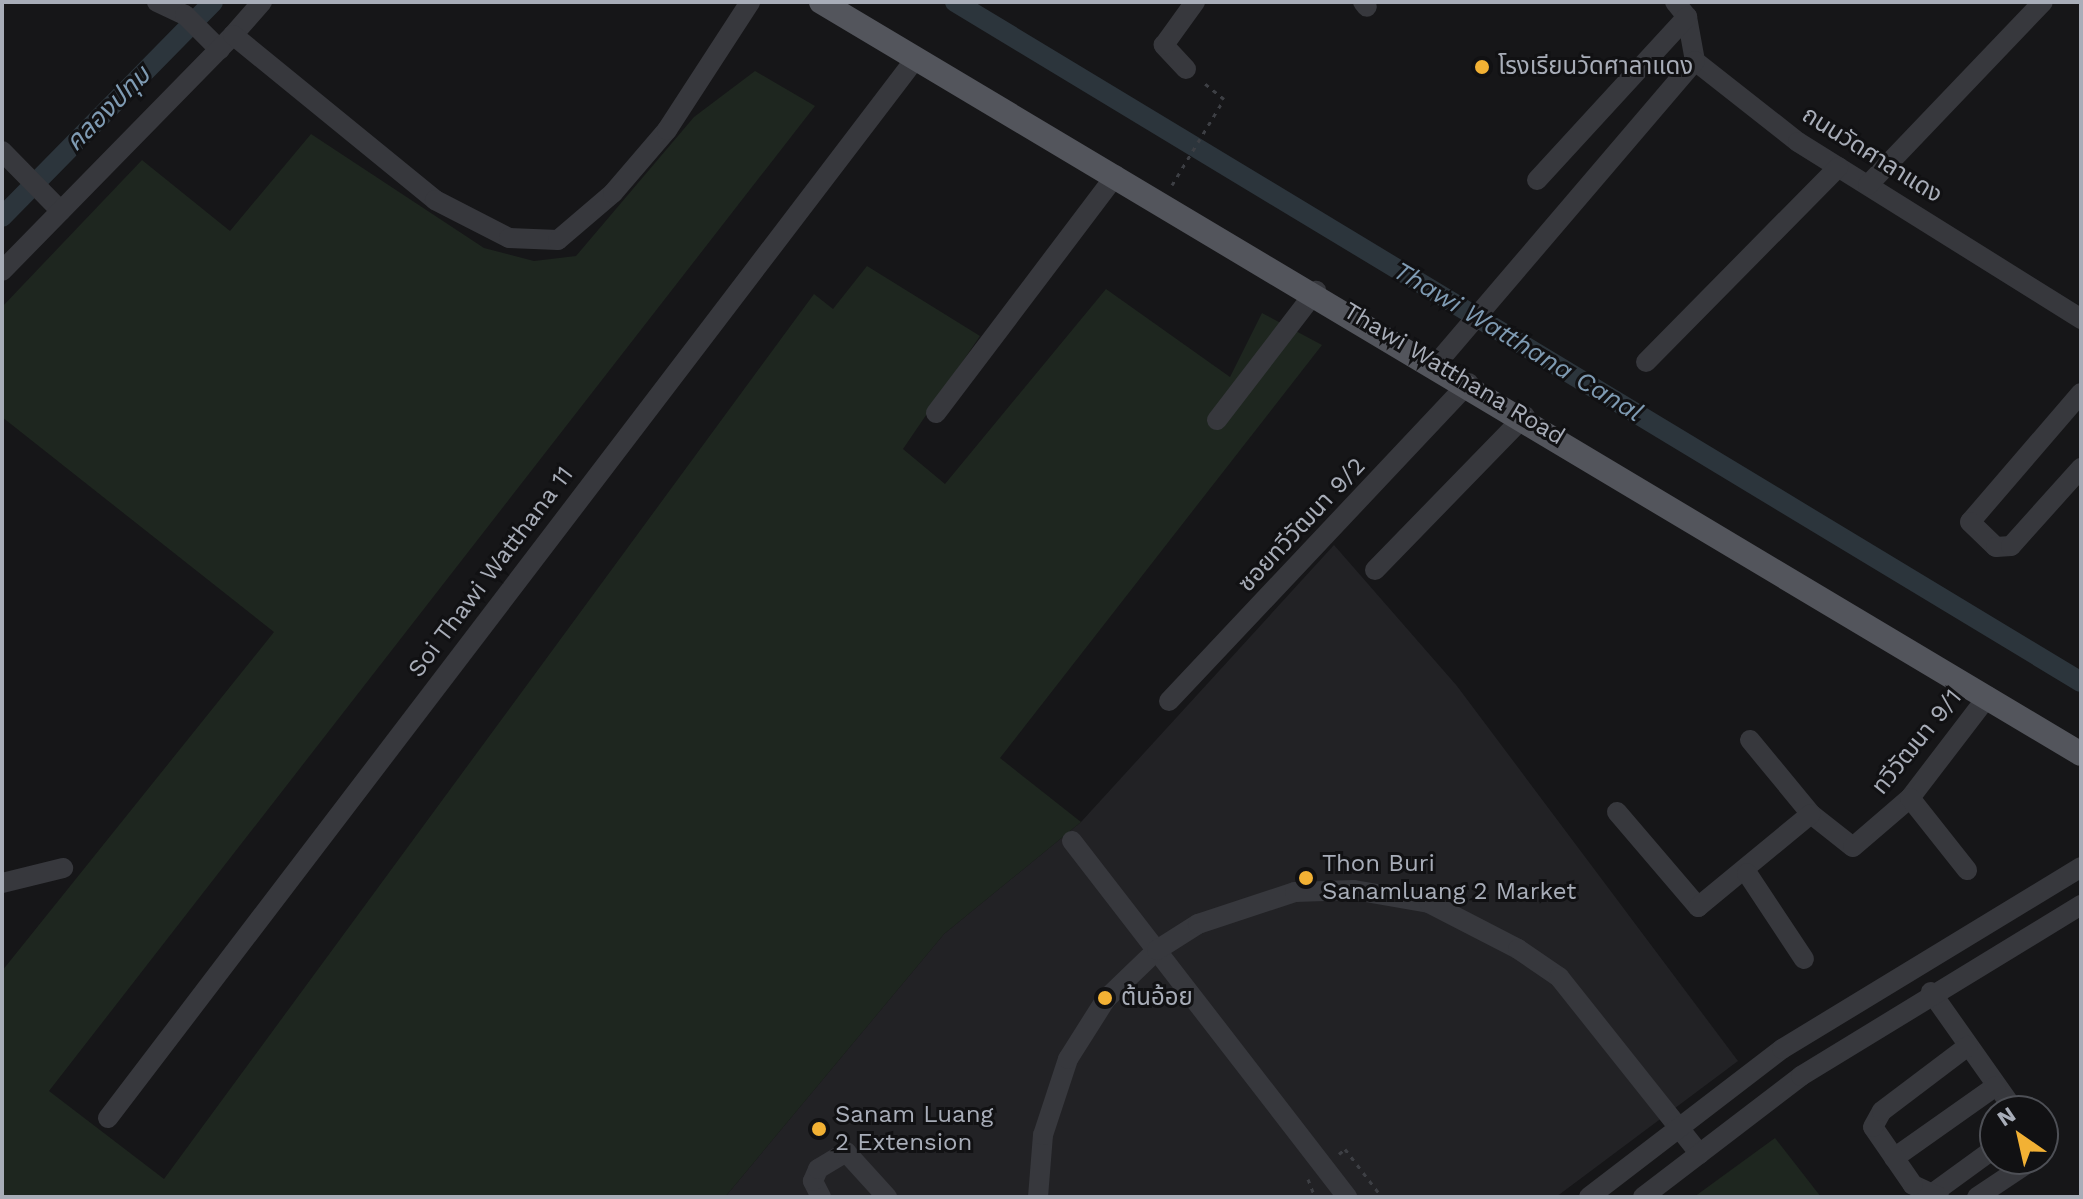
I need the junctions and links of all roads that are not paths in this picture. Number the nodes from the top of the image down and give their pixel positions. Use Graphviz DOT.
graph roads {
  1 [pos="157,2"];
  2 [pos="262,2"];
  3 [pos="750,2"];
  4 [pos="821,2"];
  5 [pos="1195,2"];
  6 [pos="2043,2"];
  7 [pos="1681,10"];
  8 [pos="222,42"];
  9 [pos="916,58"];
  10 [pos="1695,61"];
  11 [pos="1186,69"];
  12 [pos="2,151"];
  13 [pos="1838,167"];
  14 [pos="1116,175"];
  15 [pos="1537,180"];
  16 [pos="1868,185"];
  17 [pos="57,207"];
  18 [pos="2,271"];
  19 [pos="1316,291"];
  20 [pos="2081,319"];
  21 [pos="1646,362"];
  22 [pos="1437,363"];
  23 [pos="1469,383"];
  24 [pos="2081,393"];
  25 [pos="936,413"];
  26 [pos="1525,416"];
  27 [pos="1217,420"];
  28 [pos="2081,468"];
  29 [pos="1375,570"];
  30 [pos="1988,696"];
  31 [pos="1169,701"];
  32 [pos="1750,740"];
  33 [pos="2081,754"];
  34 [pos="1910,798"];
  35 [pos="1617,812"];
  36 [pos="1811,814"];
  37 [pos="1072,841"];
  38 [pos="2081,867"];
  39 [pos="63,868"];
  40 [pos="1967,870"];
  41 [pos="1747,873"];
  42 [pos="2,883"];
  43 [pos="2081,905"];
  44 [pos="1157,950"];
  45 [pos="1804,959"];
  46 [pos="1931,992"];
  47 [pos="1968,1046"];
  48 [pos="1996,1086"];
  49 [pos="2003,1095"];
  50 [pos="108,1118"];
  51 [pos="1679,1128"];
  52 [pos="1700,1154"];
  53 [pos="1894,1158"];
  54 [pos="1979,1161"];
  55 [pos="2010,1175"];
  56 [pos="1936,1195"];
  57 [pos="821,1197"];
  58 [pos="887,1197"];
  59 [pos="1038,1197"];
  60 [pos="1347,1197"];
  61 [pos="1589,1197"];
  62 [pos="1643,1197"];
  63 [pos="1977,1197"];
  1 -- 8 [label="street"];
  2 -- 8 [label="street"];
  3 -- 8 [label="street"];
  4 -- 9 [label="main road, Thawi Watthana Road"];
  5 -- 11 [label="street"];
  6 -- 16 [label="street"];
  7 -- 10 [label="street"];
  7 -- 15 [label="street"];
  8 -- 17 [label="street"];
  9 -- 14 [label="main road, Thawi Watthana Road"];
  9 -- 50 [label="street, Soi Thawi Watthana 11"];
  10 -- 13 [label="street, ถนนวัดศาลาแดง"];
  10 -- 22 [label="street"];
  12 -- 17 [label="street"];
  13 -- 16 [label="street, ถนนวัดศาลาแดง"];
  13 -- 21 [label="street"];
  14 -- 19 [label="main road, Thawi Watthana Road"];
  14 -- 25 [label="street"];
  16 -- 20 [label="street, ถนนวัดศาลาแดง"];
  17 -- 18 [label="street"];
  19 -- 22 [label="main road, Thawi Watthana Road"];
  19 -- 27 [label="street"];
  22 -- 23 [label="main road, Thawi Watthana Road"];
  23 -- 26 [label="main road, Thawi Watthana Road"];
  23 -- 31 [label="street, ซอยทวีวัฒนา 9/2"];
  24 -- 28 [label="street"];
  26 -- 29 [label="street"];
  26 -- 30 [label="main road, Thawi Watthana Road"];
  30 -- 33 [label="main road, Thawi Watthana Road"];
  30 -- 34 [label="street, ทวีวัฒนา 9/1"];
  32 -- 36 [label="street, ทวีวัฒนา 9/1"];
  34 -- 36 [label="street, ทวีวัฒนา 9/1"];
  34 -- 40 [label="street"];
  35 -- 41 [label="street"];
  36 -- 41 [label="street"];
  37 -- 44 [label="street"];
  38 -- 51 [label="street"];
  39 -- 42 [label="street"];
  41 -- 45 [label="street"];
  43 -- 46 [label="street"];
  44 -- 51 [label="street"];
  44 -- 59 [label="street"];
  44 -- 60 [label="street"];
  46 -- 47 [label="street"];
  46 -- 52 [label="street"];
  47 -- 48 [label="street"];
  47 -- 53 [label="street"];
  48 -- 49 [label="street"];
  48 -- 53 [label="street"];
  51 -- 52 [label="street"];
  51 -- 61 [label="street"];
  52 -- 62 [label="street"];
  53 -- 56 [label="street"];
  54 -- 56 [label="street"];
  55 -- 63 [label="street"];
  57 -- 58 [label="street"];
}
